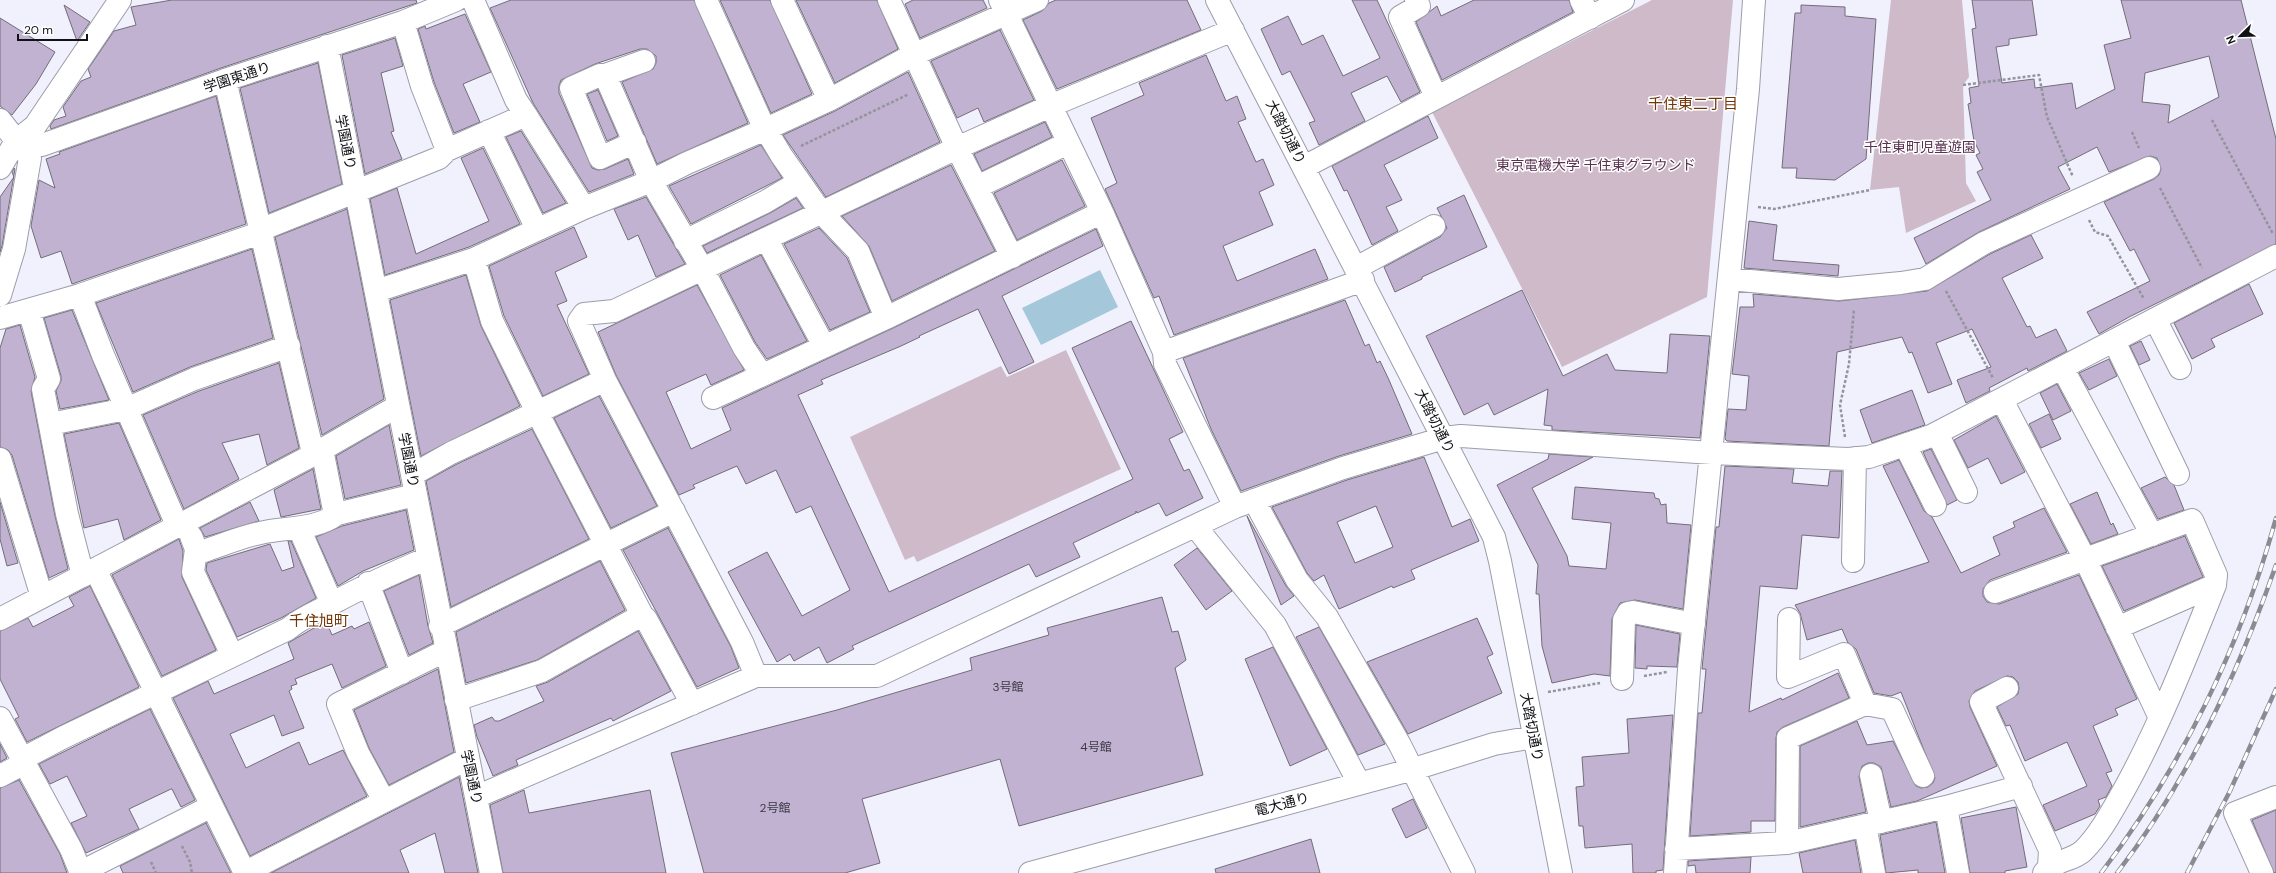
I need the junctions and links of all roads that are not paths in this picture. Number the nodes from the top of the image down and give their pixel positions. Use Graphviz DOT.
graph roads {
  1 [pos="120,0"];
  2 [pos="456,0"];
  3 [pos="473,0"];
  4 [pos="706,0"];
  5 [pos="782,0"];
  6 [pos="888,0"];
  7 [pos="1037,0"];
  8 [pos="1217,0"];
  9 [pos="1416,0"];
  10 [pos="1623,0"];
  11 [pos="1754,0"];
  12 [pos="1003,7"];
  13 [pos="1586,9"];
  14 [pos="403,22"];
  15 [pos="1233,30"];
  16 [pos="327,46"];
  17 [pos="913,55"];
  18 [pos="644,61"];
  19 [pos="605,75"];
  20 [pos="225,80"];
  21 [pos="1436,97"];
  22 [pos="829,100"];
  23 [pos="1050,106"];
  24 [pos="526,115"];
  25 [pos="0,120"];
  26 [pos="766,129"];
  27 [pos="490,131"];
  28 [pos="16,141"];
  29 [pos="636,142"];
  30 [pos="1068,143"];
  31 [pos="957,148"];
  32 [pos="447,150"];
  33 [pos="1304,167"];
  34 [pos="0,168"];
  35 [pos="2149,168"];
  36 [pos="651,181"];
  37 [pos="799,182"];
  38 [pos="977,188"];
  39 [pos="356,191"];
  40 [pos="584,208"];
  41 [pos="822,212"];
  42 [pos="1102,212"];
  43 [pos="1434,226"];
  44 [pos="537,229"];
  45 [pos="261,231"];
  46 [pos="767,240"];
  47 [pos="685,241"];
  48 [pos="2276,256"];
  49 [pos="1012,257"];
  50 [pos="474,259"];
  51 [pos="703,270"];
  52 [pos="1359,274"];
  53 [pos="1729,278"];
  54 [pos="376,291"];
  55 [pos="0,295"];
  56 [pos="80,295"];
  57 [pos="29,310"];
  58 [pos="0,318"];
  59 [pos="886,318"];
  60 [pos="2155,319"];
  61 [pos="2114,341"];
  62 [pos="288,346"];
  63 [pos="824,346"];
  64 [pos="1164,352"];
  65 [pos="2180,368"];
  66 [pos="2063,369"];
  67 [pos="762,375"];
  68 [pos="605,380"];
  69 [pos="713,398"];
  70 [pos="2004,400"];
  71 [pos="398,406"];
  72 [pos="126,409"];
  73 [pos="537,412"];
  74 [pos="50,424"];
  75 [pos="1937,433"];
  76 [pos="1444,438"];
  77 [pos="1905,445"];
  78 [pos="318,451"];
  79 [pos="1712,452"];
  80 [pos="0,459"];
  81 [pos="1851,459"];
  82 [pos="2178,474"];
  83 [pos="413,485"];
  84 [pos="1966,492"];
  85 [pos="1244,504"];
  86 [pos="1935,505"];
  87 [pos="674,511"];
  88 [pos="338,514"];
  89 [pos="181,523"];
  90 [pos="1195,526"];
  91 [pos="299,528"];
  92 [pos="2152,535"];
  93 [pos="606,544"];
  94 [pos="196,549"];
  95 [pos="428,558"];
  96 [pos="1853,561"];
  97 [pos="2086,561"];
  98 [pos="89,573"];
  99 [pos="368,584"];
  100 [pos="2215,585"];
  101 [pos="1995,592"];
  102 [pos="42,597"];
  103 [pos="332,604"];
  104 [pos="642,615"];
  105 [pos="0,619"];
  106 [pos="1789,619"];
  107 [pos="1694,624"];
  108 [pos="440,626"];
  109 [pos="2117,628"];
  110 [pos="446,651"];
  111 [pos="232,655"];
  112 [pos="402,673"];
  113 [pos="756,676"];
  114 [pos="1622,679"];
  115 [pos="2007,688"];
  116 [pos="155,692"];
  117 [pos="456,700"];
  118 [pos="692,704"];
  119 [pos="1865,704"];
  120 [pos="0,718"];
  121 [pos="2160,718"];
  122 [pos="1534,737"];
  123 [pos="468,759"];
  124 [pos="24,760"];
  125 [pos="1414,770"];
  126 [pos="1871,775"];
  127 [pos="0,776"];
  128 [pos="1923,776"];
  129 [pos="1359,783"];
  130 [pos="2021,786"];
  131 [pos="476,797"];
  132 [pos="2276,797"];
  133 [pos="384,801"];
  134 [pos="212,806"];
  135 [pos="1946,807"];
  136 [pos="1873,824"];
  137 [pos="1787,843"];
  138 [pos="1676,849"];
  139 [pos="2046,870"];
  140 [pos="81,872"];
  141 [pos="245,873"];
  142 [pos="491,873"];
  143 [pos="1030,873"];
  144 [pos="1464,873"];
  145 [pos="1561,873"];
  146 [pos="1675,873"];
  147 [pos="1874,873"];
  148 [pos="1958,873"];
  149 [pos="2262,873"];
  1 -- 28 [label="street"];
  2 -- 14 [label="street, 学園東通り"];
  3 -- 24 [label="street"];
  4 -- 26 [label="street"];
  5 -- 22 [label="street"];
  6 -- 17 [label="street"];
  7 -- 12 [label="street"];
  8 -- 15 [label="street, 大踏切通り"];
  9 -- 21 [label="street"];
  10 -- 13 [label="street"];
  11 -- 53 [label="street"];
  12 -- 17 [label="street"];
  12 -- 23 [label="street"];
  13 -- 21 [label="street"];
  14 -- 16 [label="street, 学園東通り"];
  14 -- 32 [label="street"];
  15 -- 23 [label="street"];
  15 -- 33 [label="street, 大踏切通り"];
  16 -- 20 [label="street, 学園東通り"];
  16 -- 39 [label="street, 学園通り"];
  17 -- 22 [label="street"];
  17 -- 31 [label="street"];
  18 -- 19 [label="street"];
  19 -- 29 [label="street"];
  19 -- 29 [label="street"];
  20 -- 28 [label="street, 学園東通り"];
  20 -- 45 [label="street"];
  21 -- 33 [label="street"];
  22 -- 26 [label="street"];
  23 -- 30 [label="street"];
  23 -- 31 [label="street"];
  24 -- 27 [label="street"];
  24 -- 40 [label="street"];
  25 -- 28 [label="street"];
  26 -- 36 [label="street"];
  26 -- 37 [label="street"];
  27 -- 32 [label="street"];
  27 -- 44 [label="street"];
  28 -- 34 [label="street"];
  28 -- 55 [label="street"];
  29 -- 36 [label="street"];
  30 -- 38 [label="street"];
  30 -- 42 [label="street"];
  31 -- 38 [label="street"];
  31 -- 41 [label="street"];
  32 -- 39 [label="street"];
  33 -- 52 [label="street, 大踏切通り"];
  35 -- 53 [label="street"];
  36 -- 40 [label="street"];
  36 -- 47 [label="street"];
  37 -- 41 [label="street"];
  37 -- 47 [label="street"];
  38 -- 49 [label="street"];
  39 -- 45 [label="street"];
  39 -- 54 [label="street, 学園通り"];
  40 -- 44 [label="street"];
  41 -- 46 [label="street"];
  41 -- 59 [label="street"];
  42 -- 49 [label="street"];
  42 -- 64 [label="street"];
  43 -- 52 [label="street"];
  44 -- 50 [label="street"];
  45 -- 56 [label="street"];
  45 -- 62 [label="street"];
  46 -- 51 [label="street"];
  46 -- 63 [label="street"];
  47 -- 51 [label="street"];
  48 -- 60 [label="street"];
  49 -- 59 [label="street"];
  50 -- 54 [label="street"];
  50 -- 73 [label="street"];
  51 -- 67 [label="street"];
  51 -- 68 [label="street"];
  52 -- 64 [label="street"];
  52 -- 76 [label="street, 大踏切通り"];
  53 -- 79 [label="street"];
  54 -- 71 [label="street, 学園通り"];
  56 -- 57 [label="street"];
  56 -- 72 [label="street"];
  57 -- 58 [label="street"];
  57 -- 74 [label="street"];
  59 -- 63 [label="street"];
  60 -- 61 [label="street"];
  60 -- 65 [label="street"];
  61 -- 66 [label="street"];
  61 -- 82 [label="street"];
  62 -- 72 [label="street"];
  62 -- 78 [label="street"];
  63 -- 67 [label="street"];
  64 -- 85 [label="street"];
  66 -- 70 [label="street"];
  66 -- 92 [label="street"];
  67 -- 69 [label="street"];
  68 -- 73 [label="street"];
  68 -- 87 [label="street"];
  70 -- 75 [label="street"];
  70 -- 97 [label="street"];
  71 -- 78 [label="street"];
  71 -- 83 [label="street, 学園通り"];
  72 -- 74 [label="street"];
  72 -- 89 [label="street"];
  73 -- 83 [label="street"];
  73 -- 93 [label="street"];
  74 -- 98 [label="street"];
  75 -- 77 [label="street"];
  75 -- 84 [label="street"];
  76 -- 79 [label="street"];
  76 -- 85 [label="street"];
  76 -- 122 [label="street, 大踏切通り"];
  77 -- 81 [label="street"];
  77 -- 86 [label="street"];
  78 -- 88 [label="street"];
  78 -- 89 [label="street"];
  79 -- 81 [label="street"];
  79 -- 107 [label="street"];
  80 -- 102 [label="street"];
  81 -- 96 [label="street"];
  83 -- 88 [label="street"];
  83 -- 95 [label="street, 学園通り"];
  85 -- 90 [label="street"];
  85 -- 125 [label="street"];
  87 -- 93 [label="street"];
  87 -- 113 [label="street"];
  88 -- 91 [label="street"];
  89 -- 94 [label="street"];
  89 -- 98 [label="street"];
  90 -- 113 [label="street"];
  90 -- 129 [label="street"];
  91 -- 94 [label="street"];
  91 -- 103 [label="street"];
  92 -- 97 [label="street"];
  92 -- 100 [label="street"];
  93 -- 104 [label="street"];
  93 -- 108 [label="street"];
  94 -- 111 [label="street"];
  95 -- 99 [label="street"];
  95 -- 108 [label="street, 学園通り"];
  97 -- 101 [label="street"];
  97 -- 109 [label="street"];
  98 -- 102 [label="street"];
  98 -- 116 [label="street"];
  99 -- 103 [label="street"];
  99 -- 112 [label="street"];
  100 -- 109 [label="street"];
  100 -- 121 [label="street"];
  102 -- 105 [label="street"];
  103 -- 111 [label="street"];
  104 -- 117 [label="street"];
  104 -- 118 [label="street"];
  106 -- 119 [label="street"];
  107 -- 114 [label="street"];
  107 -- 138 [label="street"];
  108 -- 110 [label="street, 学園通り"];
  109 -- 121 [label="street"];
  110 -- 112 [label="street"];
  110 -- 117 [label="street, 学園通り"];
  111 -- 116 [label="street"];
  112 -- 133 [label="street"];
  113 -- 118 [label="street"];
  115 -- 130 [label="street"];
  116 -- 124 [label="street"];
  116 -- 134 [label="street"];
  117 -- 123 [label="street, 学園通り"];
  118 -- 131 [label="street"];
  119 -- 128 [label="street"];
  119 -- 137 [label="street"];
  120 -- 124 [label="street"];
  121 -- 139 [label="street"];
  122 -- 125 [label="street, 電大通り"];
  122 -- 145 [label="street, 大踏切通り"];
  123 -- 131 [label="street, 学園通り"];
  123 -- 133 [label="street"];
  124 -- 127 [label="street"];
  124 -- 140 [label="street"];
  125 -- 129 [label="street, 電大通り"];
  125 -- 144 [label="street"];
  126 -- 136 [label="street"];
  129 -- 143 [label="street, 電大通り"];
  130 -- 135 [label="street"];
  130 -- 139 [label="street"];
  131 -- 142 [label="street, 学園通り"];
  132 -- 149 [label="street"];
  133 -- 141 [label="street"];
  134 -- 140 [label="street"];
  134 -- 141 [label="street"];
  135 -- 136 [label="street"];
  135 -- 148 [label="street"];
  136 -- 137 [label="street"];
  136 -- 147 [label="street"];
  137 -- 138 [label="street"];
  138 -- 146 [label="street"];
}
